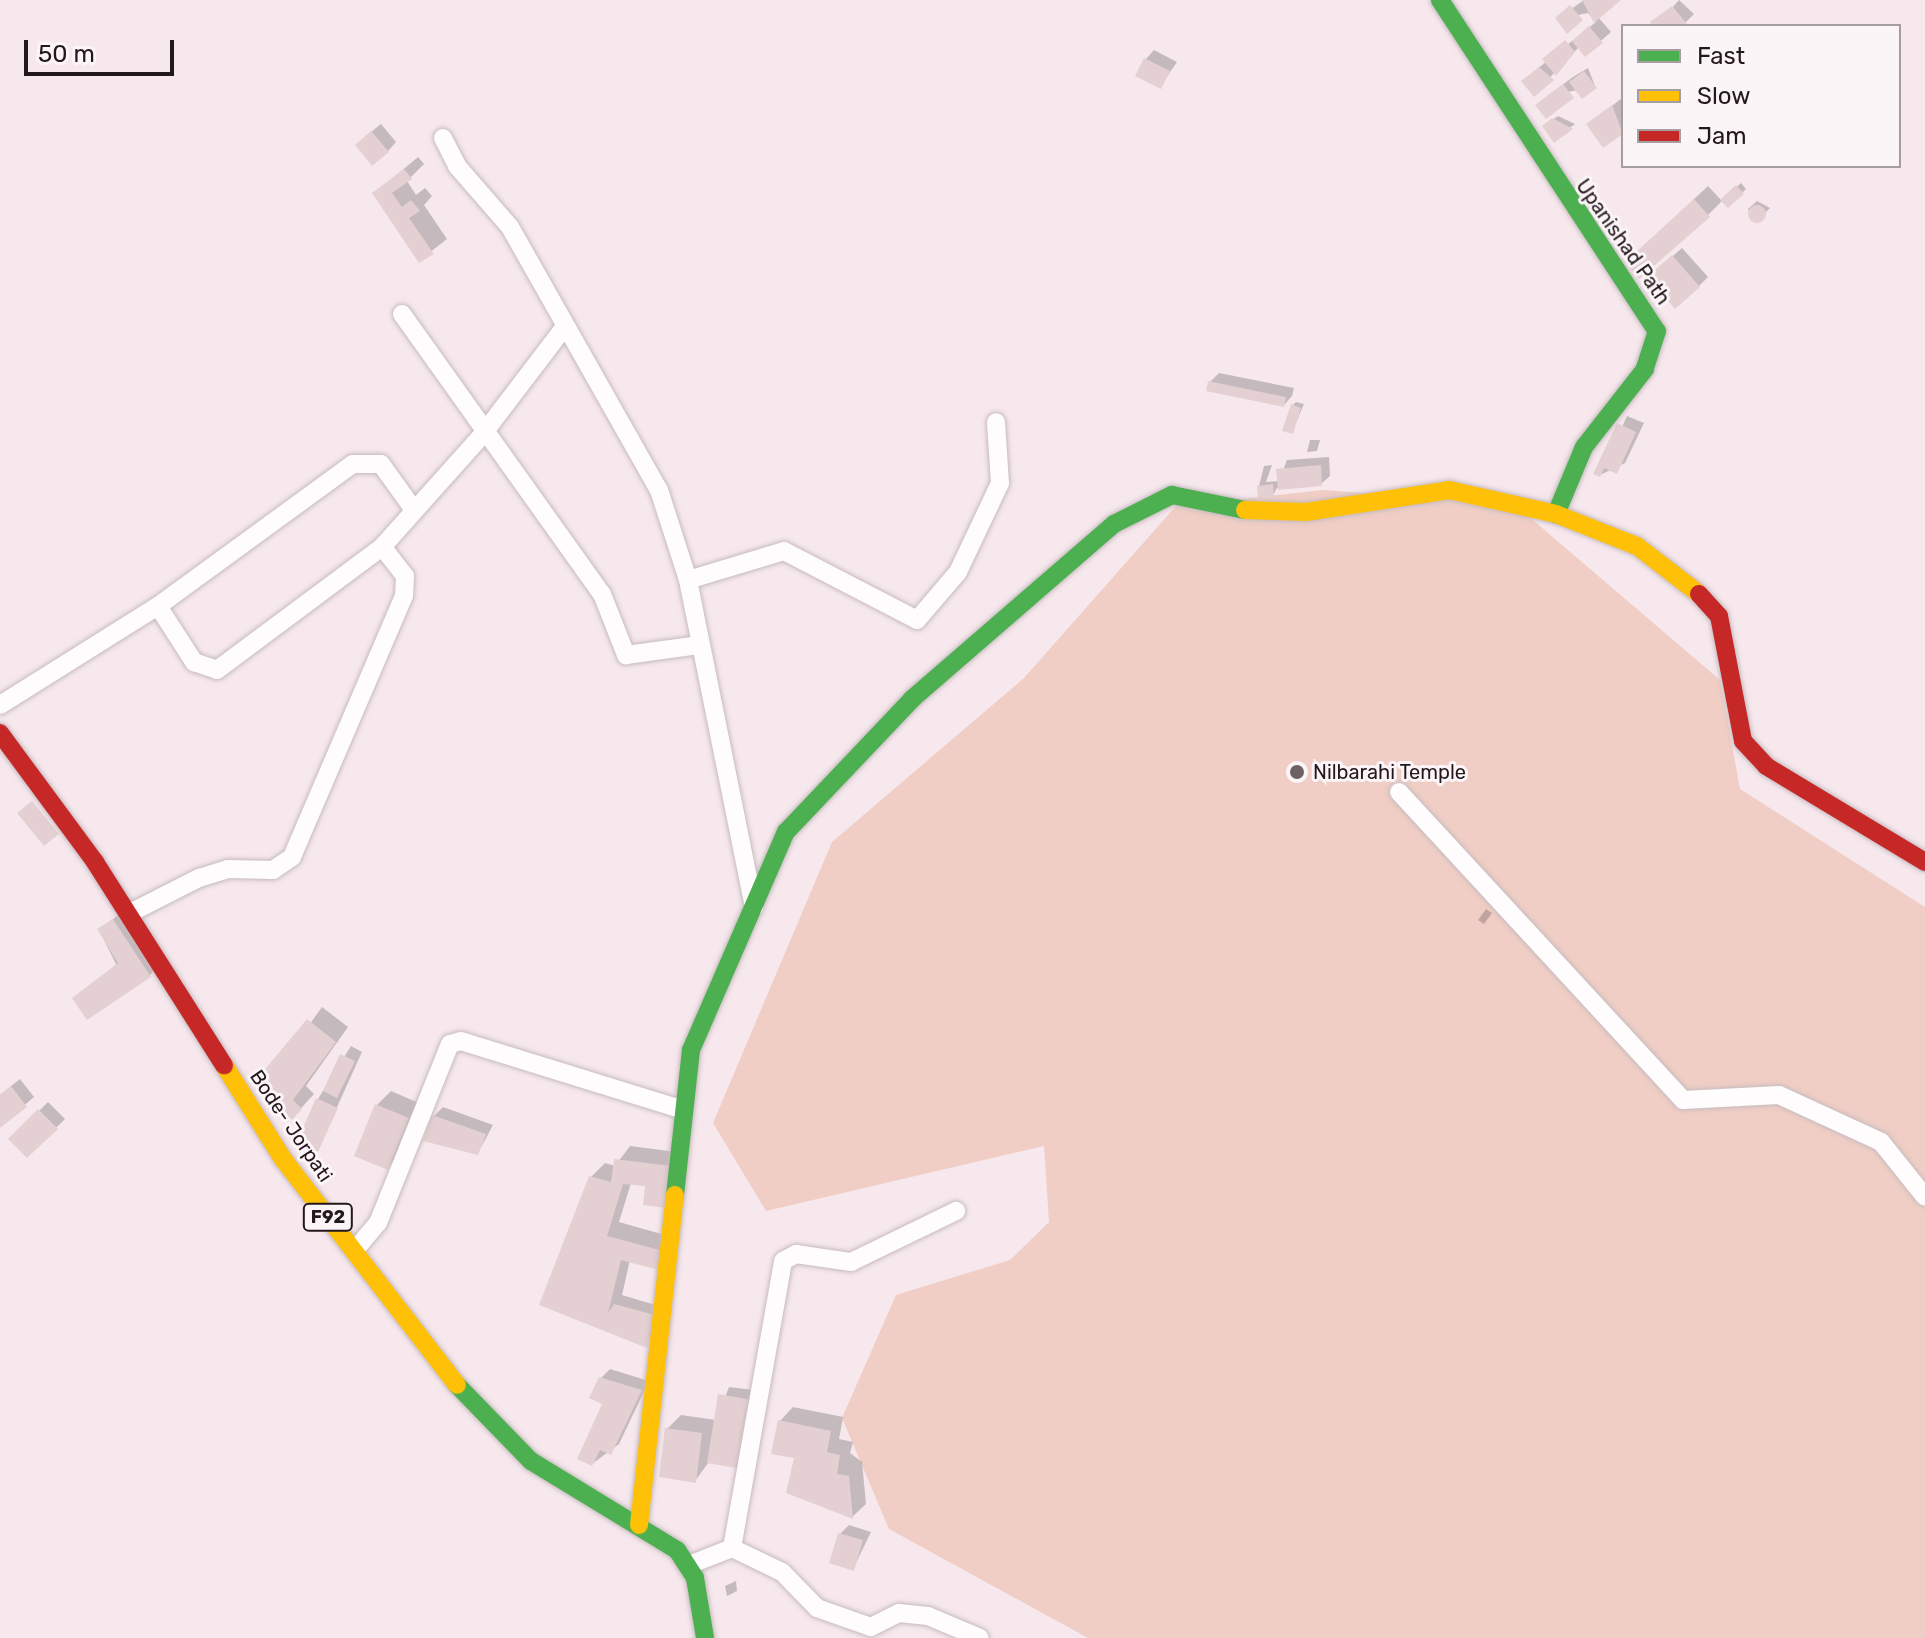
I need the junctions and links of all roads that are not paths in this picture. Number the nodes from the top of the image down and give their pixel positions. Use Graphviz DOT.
graph roads {
  1 [pos="1440,0"];
  2 [pos="443,138"];
  3 [pos="402,314"];
  4 [pos="563,329"];
  5 [pos="996,422"];
  6 [pos="483,434"];
  7 [pos="414,510"];
  8 [pos="1556,514"];
  9 [pos="382,547"];
  10 [pos="688,580"];
  11 [pos="158,606"];
  12 [pos="700,645"];
  13 [pos="0,705"];
  14 [pos="0,733"];
  15 [pos="1399,792"];
  16 [pos="1925,862"];
  17 [pos="754,907"];
  18 [pos="128,914"];
  19 [pos="684,1110"];
  20 [pos="1925,1197"];
  21 [pos="956,1211"];
  22 [pos="355,1250"];
  23 [pos="639,1525"];
  24 [pos="732,1548"];
  25 [pos="689,1565"];
  26 [pos="705,1638"];
  27 [pos="980,1638"];
  1 -- 8 [label="main road, Upanishad Path"];
  2 -- 4 [label="street"];
  3 -- 6 [label="street"];
  4 -- 6 [label="street"];
  4 -- 10 [label="street"];
  5 -- 10 [label="street"];
  6 -- 7 [label="street"];
  6 -- 12 [label="street"];
  7 -- 9 [label="street"];
  7 -- 11 [label="street"];
  8 -- 16 [label="main road"];
  8 -- 17 [label="main road"];
  9 -- 11 [label="street"];
  9 -- 18 [label="street"];
  10 -- 12 [label="street"];
  11 -- 13 [label="street"];
  12 -- 17 [label="street"];
  14 -- 18 [label="main road, Bode- Jorpati / F92"];
  15 -- 20 [label="street"];
  17 -- 19 [label="main road"];
  18 -- 22 [label="main road, Bode- Jorpati / F92"];
  19 -- 22 [label="street"];
  19 -- 23 [label="main road"];
  21 -- 24 [label="street"];
  22 -- 23 [label="main road, Bode- Jorpati / F92"];
  23 -- 25 [label="main road, Bode- Jorpati / F92"];
  24 -- 25 [label="street"];
  24 -- 27 [label="street"];
  25 -- 26 [label="main road"];
}
